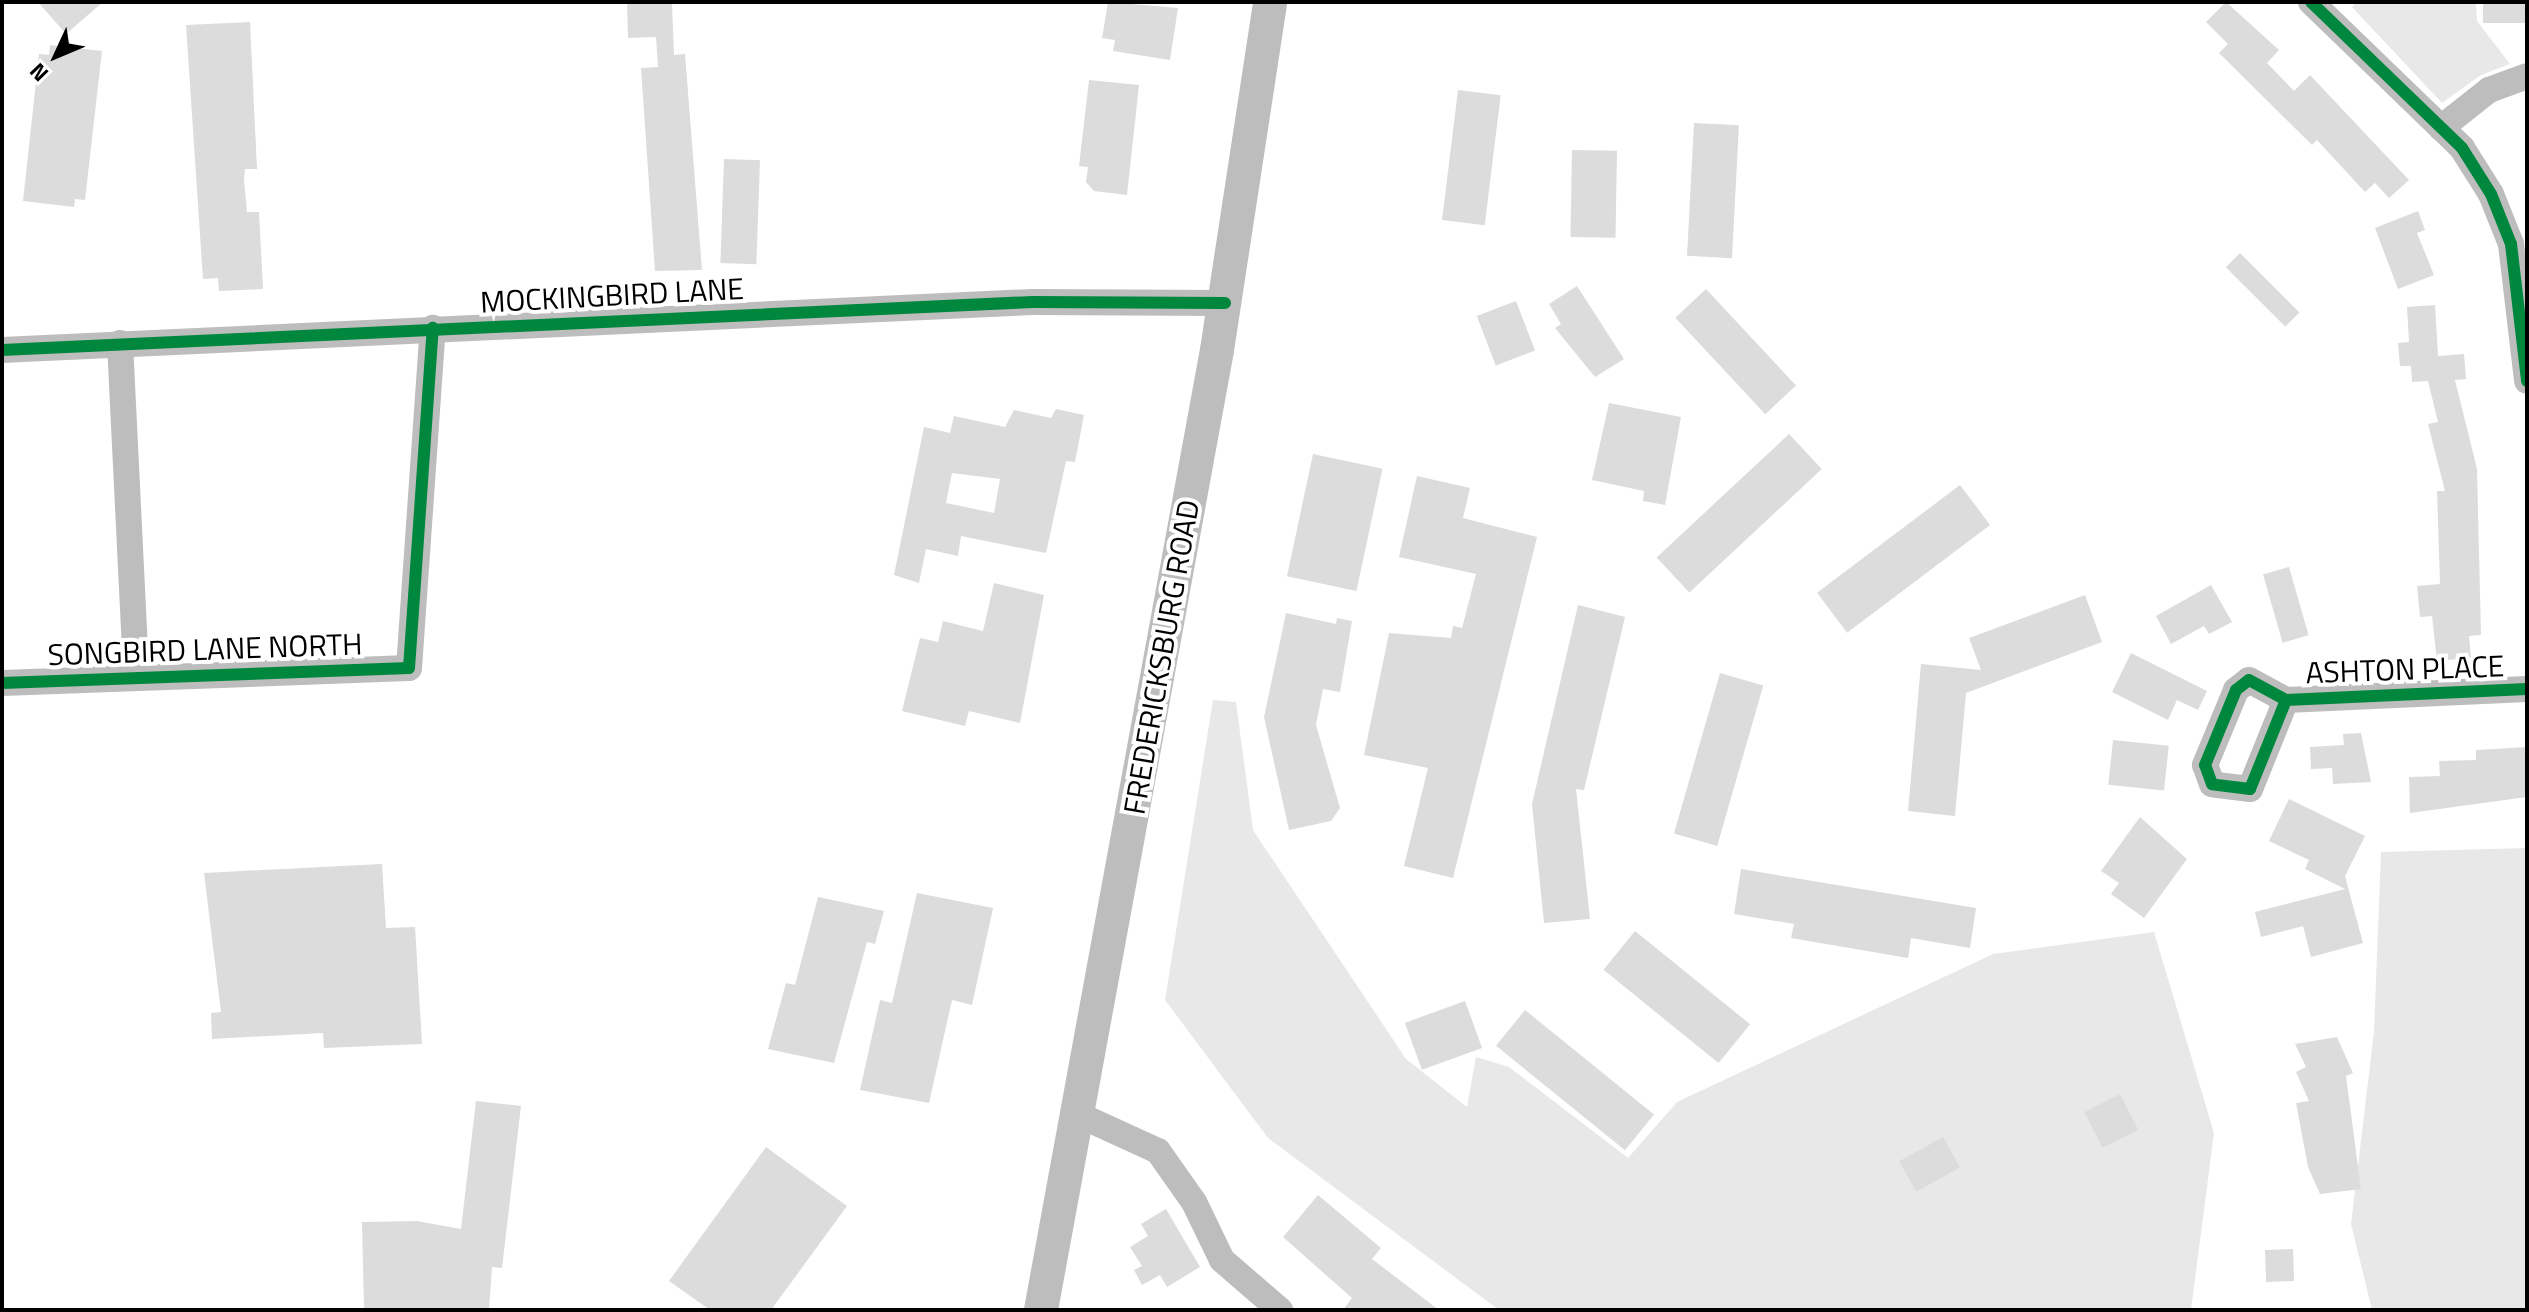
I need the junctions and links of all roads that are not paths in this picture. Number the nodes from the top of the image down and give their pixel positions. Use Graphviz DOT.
graph roads {
  1 [pos="1270,2"];
  2 [pos="2311,2"];
  3 [pos="2527,76"];
  4 [pos="2441,128"];
  5 [pos="1225,303"];
  6 [pos="433,328"];
  7 [pos="120,343"];
  8 [pos="2,350"];
  9 [pos="2527,381"];
  10 [pos="136,676"];
  11 [pos="2,683"];
  12 [pos="2527,689"];
  13 [pos="2286,700"];
  14 [pos="1077,1114"];
  15 [pos="1041,1310"];
  16 [pos="1280,1310"];
  1 -- 5 [label="main road, FREDERICKSBURG ROAD"];
  2 -- 4 [label="street"];
  3 -- 4 [label="street"];
  4 -- 9 [label="street"];
  5 -- 6 [label="street, MOCKINGBIRD LANE"];
  5 -- 14 [label="main road, FREDERICKSBURG ROAD"];
  6 -- 7 [label="street, MOCKINGBIRD LANE"];
  6 -- 10 [label="street, SONGBIRD LANE NORTH"];
  7 -- 8 [label="street, MOCKINGBIRD LANE"];
  7 -- 10 [label="street"];
  10 -- 11 [label="street, SONGBIRD LANE NORTH"];
  12 -- 13 [label="street, ASHTON PLACE"];
  14 -- 15 [label="main road, FREDERICKSBURG ROAD"];
  14 -- 16 [label="street"];
}
